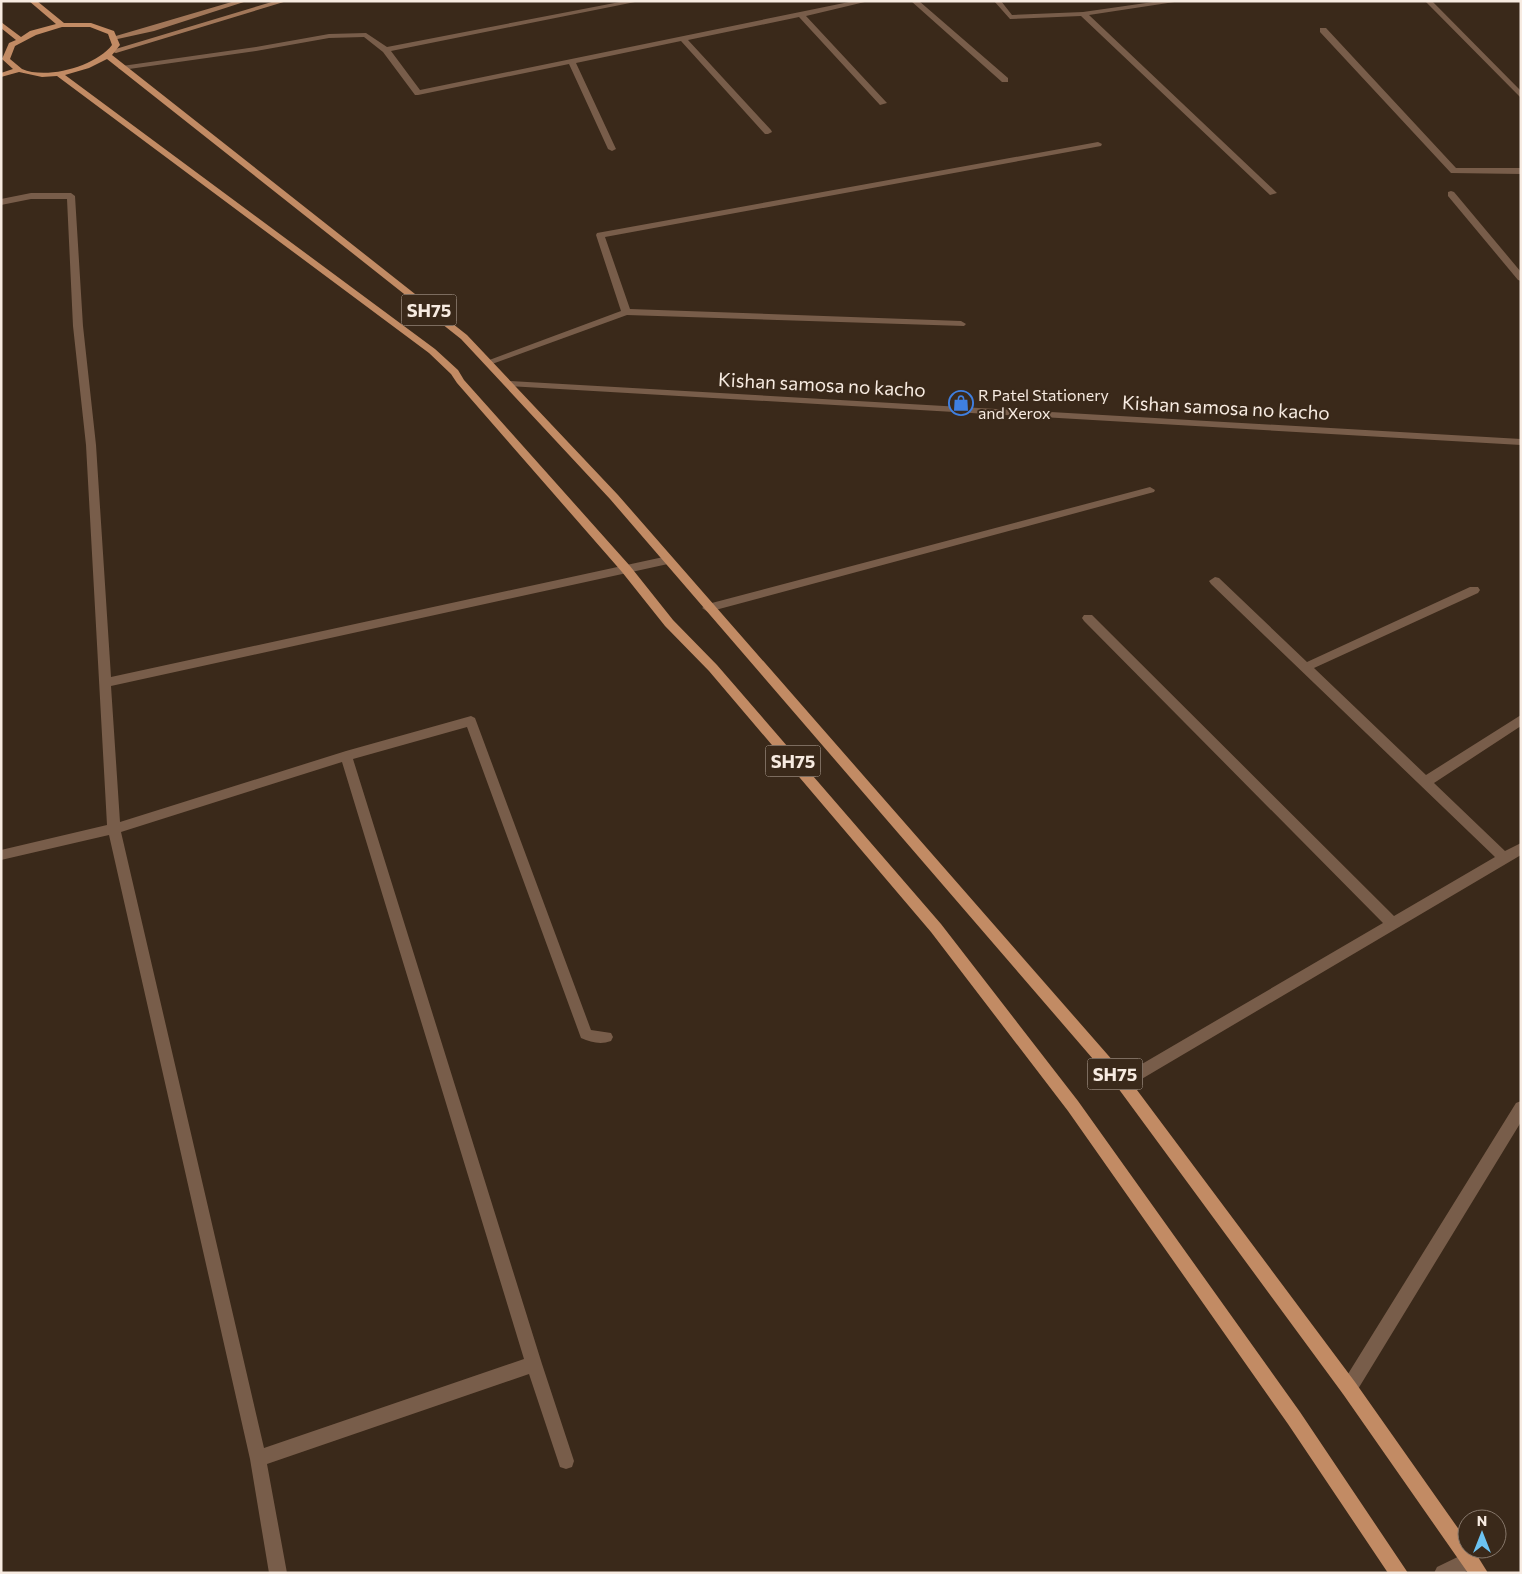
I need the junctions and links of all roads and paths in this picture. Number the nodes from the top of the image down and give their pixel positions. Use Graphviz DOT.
graph roads {
  1 [pos="32,1"];
  2 [pos="244,1"];
  3 [pos="284,1"];
  4 [pos="637,1"];
  5 [pos="866,1"];
  6 [pos="914,1"];
  7 [pos="997,1"];
  8 [pos="1178,1"];
  9 [pos="1428,1"];
  10 [pos="800,14"];
  11 [pos="1084,14"];
  12 [pos="1,24"];
  13 [pos="62,25"];
  14 [pos="1323,30"];
  15 [pos="113,38"];
  16 [pos="682,38"];
  17 [pos="21,40"];
  18 [pos="10,49"];
  19 [pos="386,50"];
  20 [pos="1,52"];
  21 [pos="111,54"];
  22 [pos="572,62"];
  23 [pos="122,68"];
  24 [pos="19,70"];
  25 [pos="58,73"];
  26 [pos="1,75"];
  27 [pos="1005,80"];
  28 [pos="1521,96"];
  29 [pos="883,103"];
  30 [pos="768,132"];
  31 [pos="1098,144"];
  32 [pos="612,149"];
  33 [pos="1521,171"];
  34 [pos="1272,193"];
  35 [pos="1451,194"];
  36 [pos="1,202"];
  37 [pos="1521,278"];
  38 [pos="626,312"];
  39 [pos="961,324"];
  40 [pos="489,362"];
  41 [pos="510,384"];
  42 [pos="1521,442"];
  43 [pos="1150,490"];
  44 [pos="668,560"];
  45 [pos="626,569"];
  46 [pos="1215,580"];
  47 [pos="1474,590"];
  48 [pos="708,608"];
  49 [pos="1088,618"];
  50 [pos="1306,667"];
  51 [pos="105,683"];
  52 [pos="1521,720"];
  53 [pos="346,756"];
  54 [pos="1425,782"];
  55 [pos="114,829"];
  56 [pos="1521,848"];
  57 [pos="1,855"];
  58 [pos="1504,858"];
  59 [pos="1392,923"];
  60 [pos="606,1037"];
  61 [pos="1122,1083"];
  62 [pos="1521,1108"];
  63 [pos="534,1364"];
  64 [pos="1349,1388"];
  65 [pos="258,1458"];
  66 [pos="566,1461"];
  67 [pos="1475,1566"];
  68 [pos="278,1573"];
  69 [pos="1399,1573"];
  70 [pos="1443,1573"];
  1 -- 13 [label="main road"];
  2 -- 15 [label="street"];
  3 -- 21 [label="street"];
  4 -- 19 [label="street"];
  5 -- 10 [label="street"];
  6 -- 27 [label="street"];
  7 -- 11 [label="street"];
  8 -- 11 [label="street"];
  9 -- 28 [label="street"];
  10 -- 16 [label="street"];
  10 -- 29 [label="street"];
  11 -- 34 [label="street"];
  12 -- 17 [label="main road"];
  13 -- 15 [label="main road"];
  13 -- 17 [label="main road"];
  14 -- 33 [label="street"];
  15 -- 21 [label="main road"];
  16 -- 22 [label="street"];
  16 -- 30 [label="street"];
  17 -- 18 [label="main road"];
  18 -- 20 [label="main road"];
  18 -- 24 [label="main road"];
  19 -- 22 [label="street"];
  19 -- 23 [label="street"];
  21 -- 23 [label="main road, SH75"];
  21 -- 25 [label="main road"];
  22 -- 32 [label="street"];
  23 -- 40 [label="main road, SH75"];
  24 -- 25 [label="main road"];
  24 -- 26 [label="main road"];
  25 -- 45 [label="main road, SH75"];
  31 -- 38 [label="street"];
  35 -- 37 [label="street"];
  36 -- 51 [label="street"];
  38 -- 39 [label="street"];
  38 -- 40 [label="street"];
  40 -- 41 [label="main road, SH75"];
  41 -- 42 [label="street, Kishan samosa no kacho"];
  41 -- 44 [label="main road, SH75"];
  43 -- 48 [label="street"];
  44 -- 45 [label="street"];
  44 -- 48 [label="main road, SH75"];
  45 -- 51 [label="street"];
  45 -- 69 [label="main road, SH75"];
  46 -- 50 [label="street"];
  47 -- 50 [label="street"];
  48 -- 61 [label="main road, SH75"];
  49 -- 59 [label="street"];
  50 -- 54 [label="street"];
  51 -- 55 [label="street"];
  52 -- 54 [label="street"];
  53 -- 55 [label="street"];
  53 -- 60 [label="street"];
  53 -- 63 [label="street"];
  54 -- 58 [label="street"];
  55 -- 57 [label="street"];
  55 -- 65 [label="street"];
  56 -- 58 [label="street"];
  58 -- 59 [label="street"];
  59 -- 61 [label="street"];
  61 -- 64 [label="main road, SH75"];
  62 -- 64 [label="street"];
  63 -- 65 [label="street"];
  63 -- 66 [label="street"];
  64 -- 67 [label="main road, SH75"];
  65 -- 68 [label="street"];
  67 -- 70 [label="street"];
}
